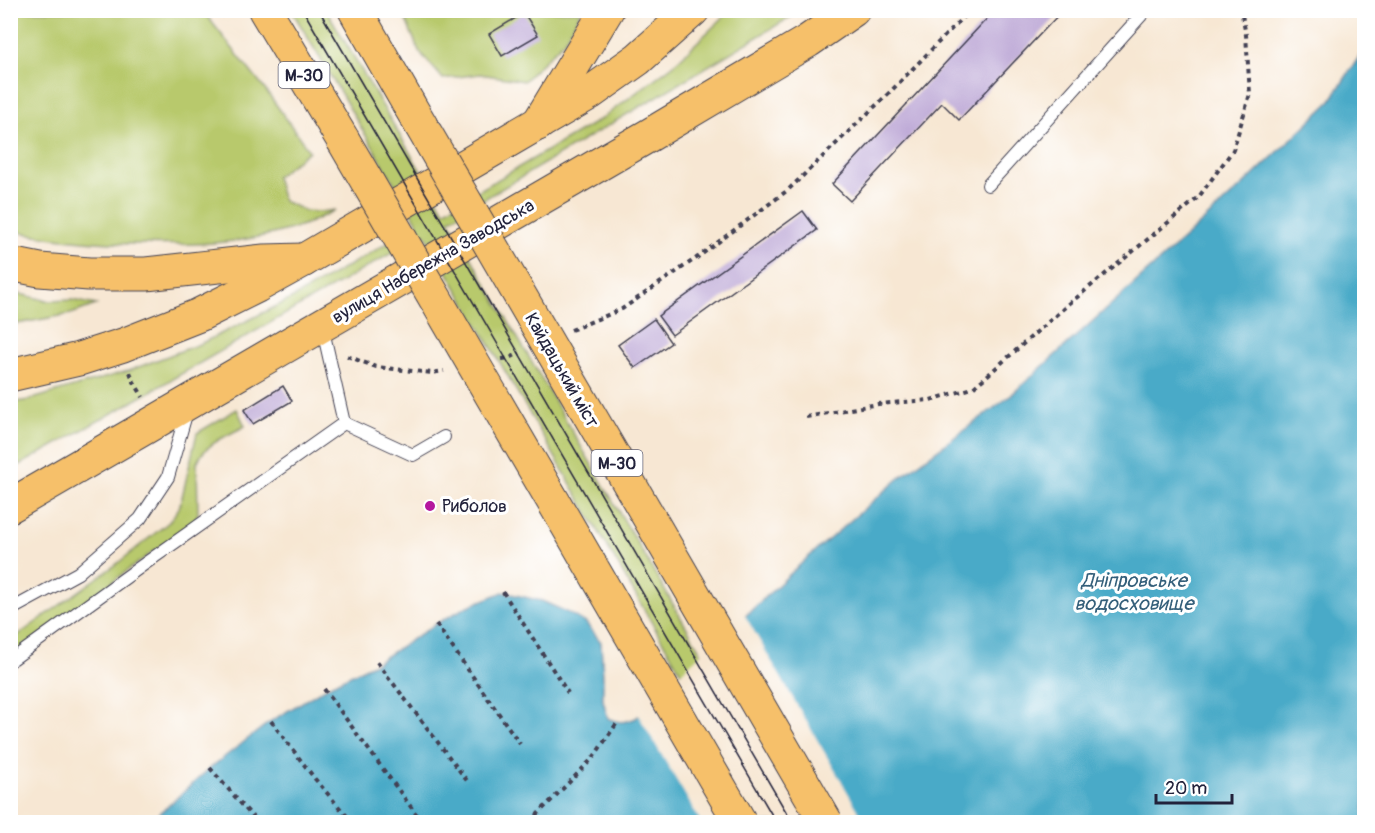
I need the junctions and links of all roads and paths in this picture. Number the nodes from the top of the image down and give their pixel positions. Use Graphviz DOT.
graph roads {
  1 [pos="265,10"];
  2 [pos="355,10"];
  3 [pos="607,10"];
  4 [pos="693,10"];
  5 [pos="853,10"];
  6 [pos="970,10"];
  7 [pos="1146,10"];
  8 [pos="1241,10"];
  9 [pos="538,124"];
  10 [pos="988,185"];
  11 [pos="304,260"];
  12 [pos="10,264"];
  13 [pos="562,334"];
  14 [pos="325,337"];
  15 [pos="123,345"];
  16 [pos="520,353"];
  17 [pos="499,360"];
  18 [pos="454,369"];
  19 [pos="10,375"];
  20 [pos="189,402"];
  21 [pos="806,417"];
  22 [pos="156,421"];
  23 [pos="344,423"];
  24 [pos="444,437"];
  25 [pos="10,506"];
  26 [pos="503,592"];
  27 [pos="10,610"];
  28 [pos="436,624"];
  29 [pos="10,661"];
  30 [pos="377,662"];
  31 [pos="324,689"];
  32 [pos="568,693"];
  33 [pos="271,721"];
  34 [pos="617,723"];
  35 [pos="520,744"];
  36 [pos="210,768"];
  37 [pos="468,782"];
  38 [pos="257,822"];
  39 [pos="352,822"];
  40 [pos="422,822"];
  41 [pos="530,822"];
  42 [pos="740,822"];
  43 [pos="826,822"];
  1 -- 42 [label="main road, М-30, bridge"];
  2 -- 43 [label="main road, Кайдацький міст / М-30, bridge"];
  3 -- 9 [label="main road"];
  4 -- 9 [label="main road"];
  5 -- 14 [label="main road, вулиця Набережна Заводська"];
  6 -- 13 [label="path"];
  7 -- 10 [label="lane"];
  8 -- 21 [label="path"];
  9 -- 11 [label="main road"];
  11 -- 12 [label="main road"];
  11 -- 15 [label="main road"];
  14 -- 18 [label="path"];
  14 -- 20 [label="main road, вулиця Набережна Заводська"];
  14 -- 23 [label="lane"];
  15 -- 19 [label="main road"];
  15 -- 22 [label="path"];
  16 -- 17 [label="path"];
  20 -- 22 [label="main road, вулиця Набережна Заводська"];
  20 -- 27 [label="lane"];
  22 -- 25 [label="main road, вулиця Набережна Заводська"];
  23 -- 24 [label="lane"];
  23 -- 29 [label="lane"];
  26 -- 32 [label="path"];
  28 -- 35 [label="path"];
  30 -- 37 [label="path"];
  31 -- 40 [label="path"];
  33 -- 39 [label="path"];
  34 -- 41 [label="path"];
  36 -- 38 [label="path"];
}
